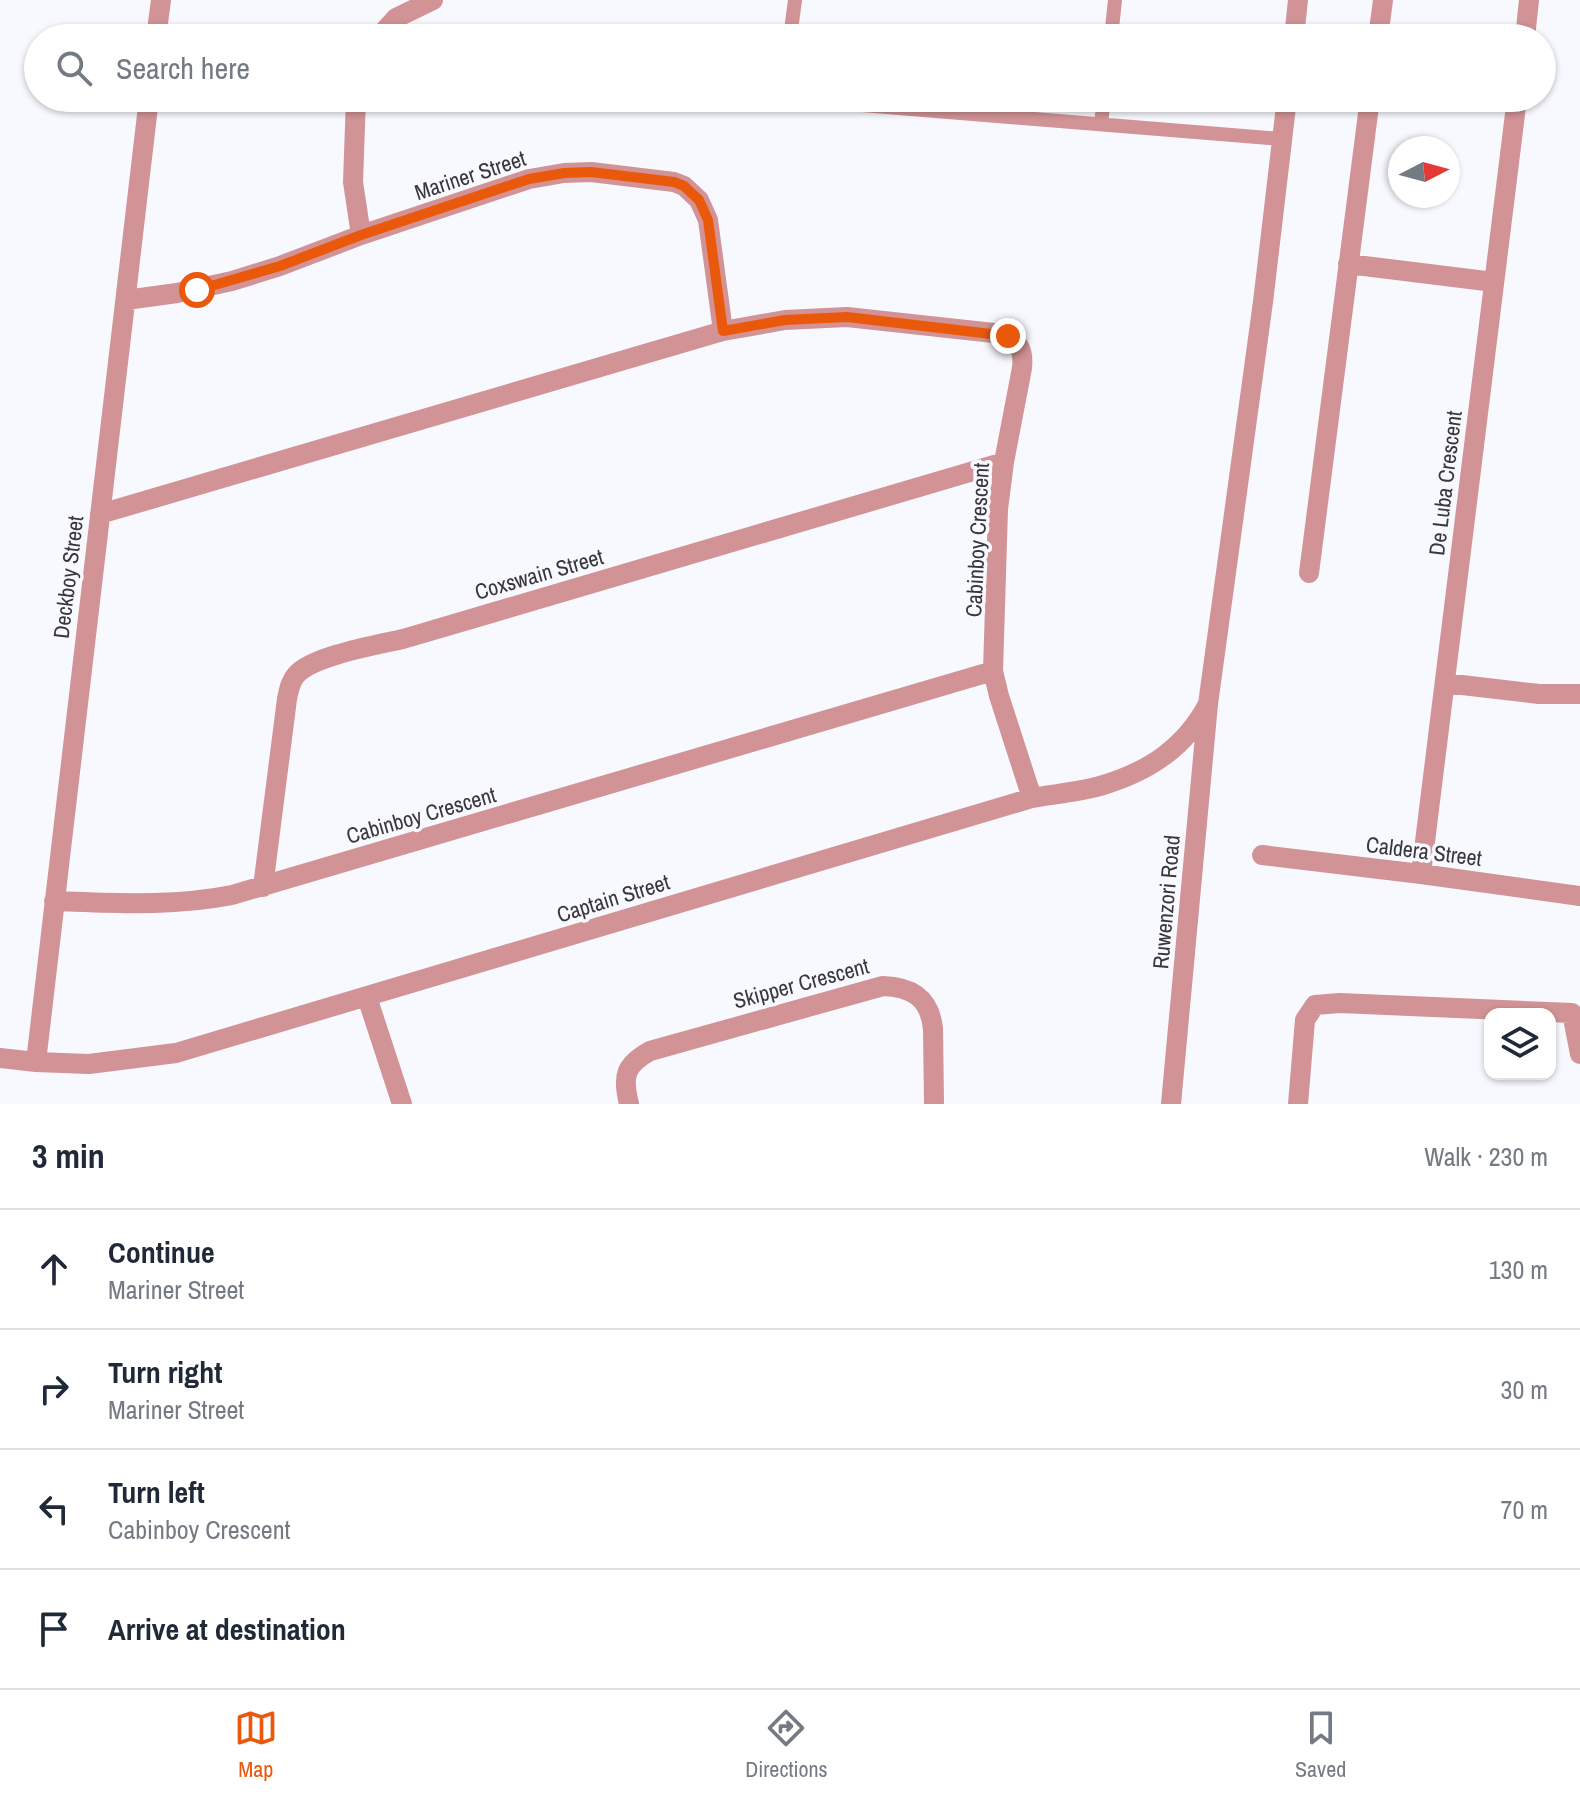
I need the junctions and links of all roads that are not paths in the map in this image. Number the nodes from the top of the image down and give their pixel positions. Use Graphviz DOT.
graph roads {
  1 [pos="161,0"];
  2 [pos="433,0"];
  3 [pos="795,0"];
  4 [pos="1115,0"];
  5 [pos="1298,0"];
  6 [pos="1383,0"];
  7 [pos="1529,0"];
  8 [pos="158,24"];
  9 [pos="391,24"];
  10 [pos="792,24"];
  11 [pos="1112,24"];
  12 [pos="1295,24"];
  13 [pos="1380,24"];
  14 [pos="1526,24"];
  15 [pos="147,112"];
  16 [pos="355,112"];
  17 [pos="950,112"];
  18 [pos="1102,112"];
  19 [pos="1285,112"];
  20 [pos="1368,112"];
  21 [pos="1515,112"];
  22 [pos="1101,124"];
  23 [pos="1282,139"];
  24 [pos="361,235"];
  25 [pos="1348,264"];
  26 [pos="1494,282"];
  27 [pos="126,300"];
  28 [pos="723,331"];
  29 [pos="1004,462"];
  30 [pos="100,514"];
  31 [pos="1309,573"];
  32 [pos="993,671"];
  33 [pos="1445,683"];
  34 [pos="1580,694"];
  35 [pos="1208,704"];
  36 [pos="1032,798"];
  37 [pos="1262,855"];
  38 [pos="1421,874"];
  39 [pos="263,887"];
  40 [pos="1580,896"];
  41 [pos="54,901"];
  42 [pos="367,997"];
  43 [pos="1580,1054"];
  44 [pos="0,1058"];
  45 [pos="36,1062"];
  46 [pos="402,1104"];
  47 [pos="629,1104"];
  48 [pos="934,1104"];
  49 [pos="1171,1104"];
  50 [pos="1298,1104"];
  1 -- 8 [label="street"];
  2 -- 9 [label="street"];
  3 -- 10 [label="lane"];
  4 -- 11 [label="lane"];
  5 -- 12 [label="street"];
  6 -- 13 [label="street"];
  7 -- 14 [label="street"];
  15 -- 27 [label="street, Deckboy Street"];
  16 -- 24 [label="street"];
  17 -- 22 [label="lane"];
  18 -- 22 [label="lane"];
  19 -- 23 [label="street, Ruwenzori Road"];
  20 -- 25 [label="street"];
  21 -- 26 [label="street, De Luba Crescent"];
  22 -- 23 [label="lane"];
  23 -- 35 [label="street, Ruwenzori Road"];
  24 -- 27 [label="street, Mariner Street"];
  24 -- 28 [label="street, Mariner Street"];
  25 -- 26 [label="street"];
  25 -- 31 [label="street"];
  26 -- 33 [label="street, De Luba Crescent"];
  27 -- 30 [label="street, Deckboy Street"];
  28 -- 29 [label="street, Cabinboy Crescent"];
  28 -- 30 [label="street, Cabinboy Crescent"];
  29 -- 32 [label="street, Cabinboy Crescent"];
  29 -- 39 [label="street, Coxswain Street"];
  30 -- 41 [label="street, Deckboy Street"];
  32 -- 36 [label="street"];
  32 -- 39 [label="street, Cabinboy Crescent"];
  33 -- 34 [label="street"];
  33 -- 38 [label="street, De Luba Crescent"];
  35 -- 36 [label="street, Captain Street"];
  35 -- 49 [label="street, Ruwenzori Road"];
  36 -- 42 [label="street, Captain Street"];
  37 -- 38 [label="street, Caldera Street"];
  38 -- 40 [label="street, Caldera Street"];
  39 -- 41 [label="street, Cabinboy Crescent"];
  41 -- 45 [label="street, Deckboy Street"];
  42 -- 45 [label="street, Captain Street"];
  42 -- 46 [label="street"];
  43 -- 50 [label="street"];
  44 -- 45 [label="street, Captain Street"];
  47 -- 48 [label="street, Skipper Crescent"];
}
